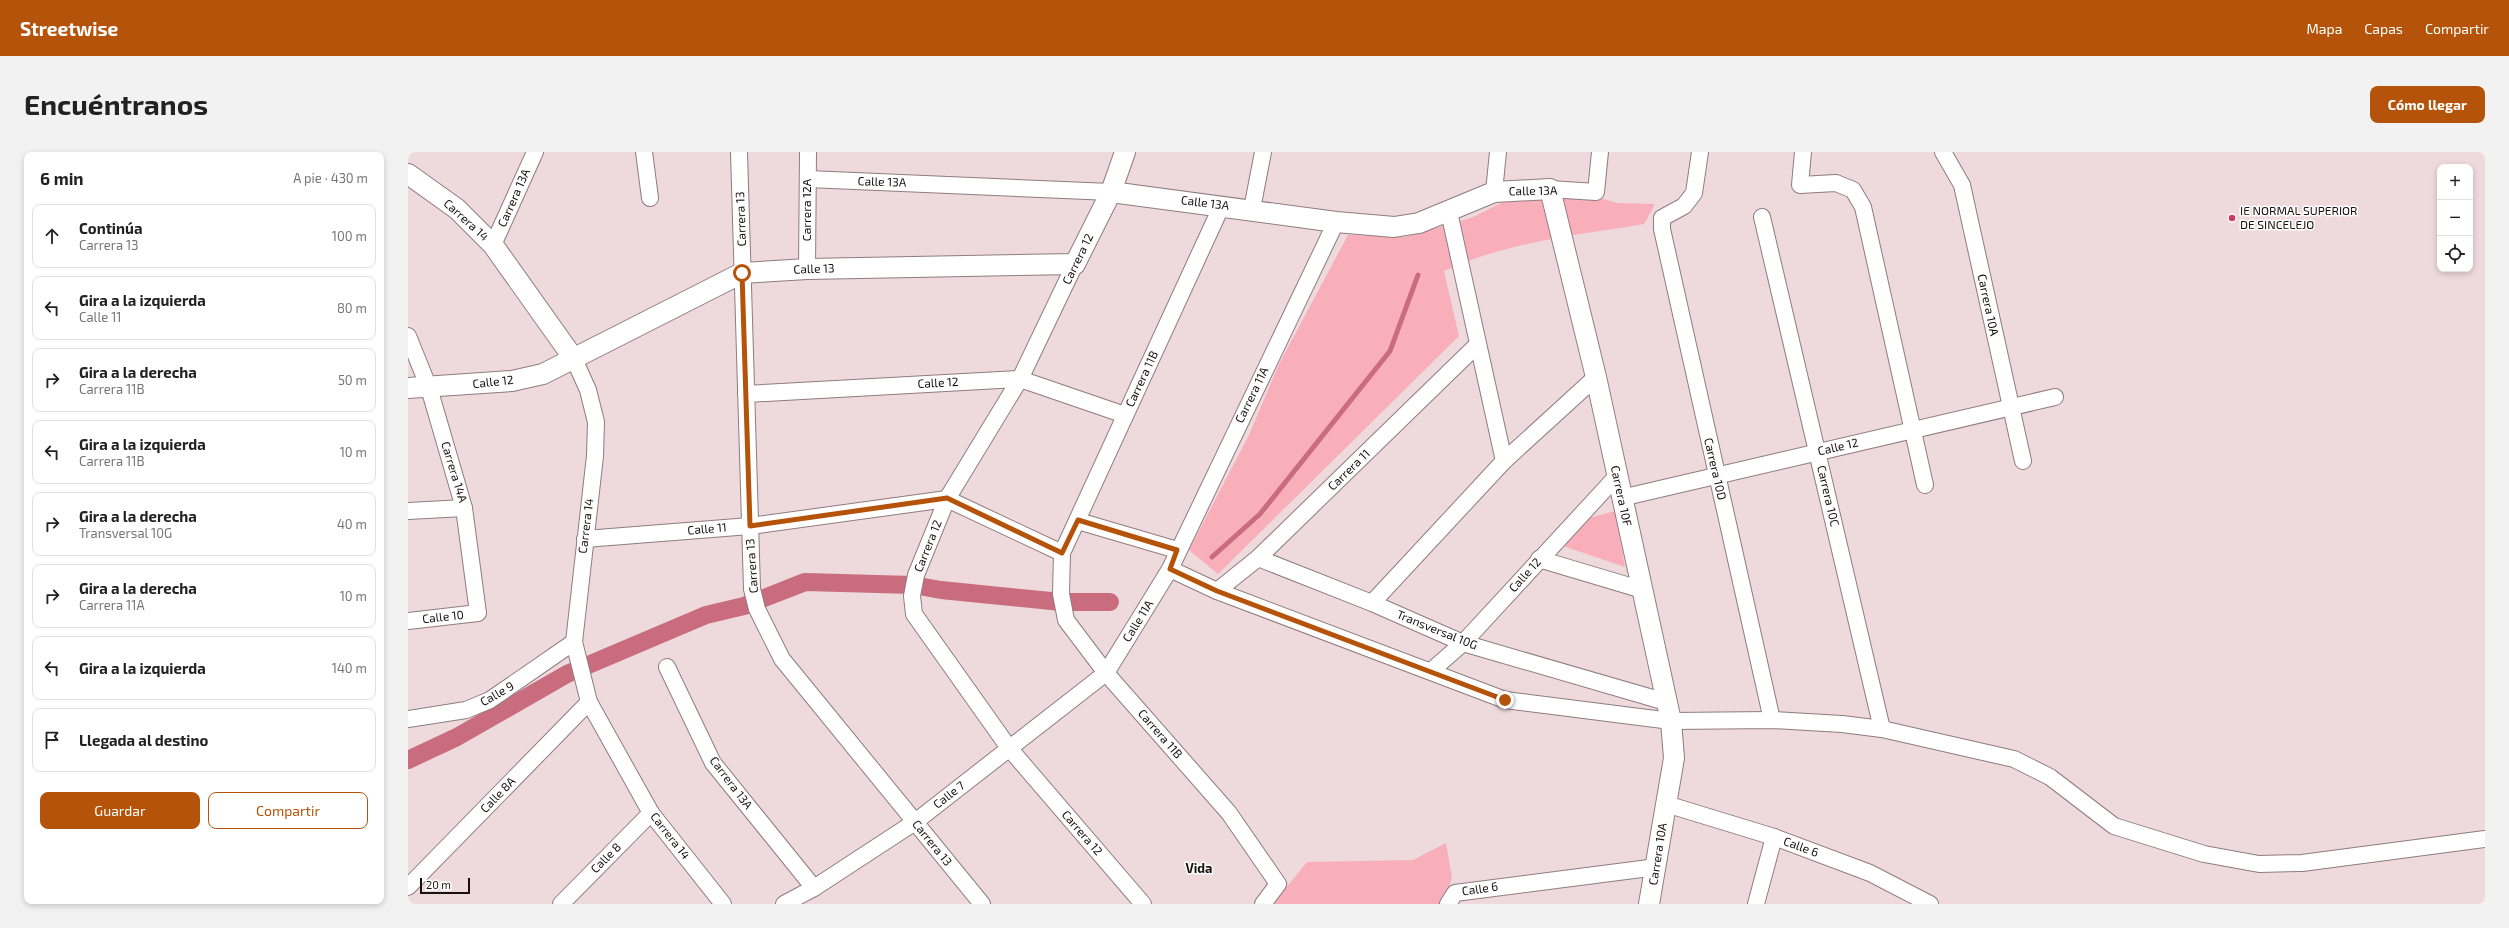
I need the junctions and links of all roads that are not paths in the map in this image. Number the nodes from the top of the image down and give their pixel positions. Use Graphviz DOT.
graph roads {
  1 [pos="535,152"];
  2 [pos="644,152"];
  3 [pos="739,152"];
  4 [pos="808,152"];
  5 [pos="1125,152"];
  6 [pos="1263,152"];
  7 [pos="1498,152"];
  8 [pos="1600,152"];
  9 [pos="1700,152"];
  10 [pos="1803,152"];
  11 [pos="1943,152"];
  12 [pos="408,174"];
  13 [pos="808,179"];
  14 [pos="1550,189"];
  15 [pos="1111,192"];
  16 [pos="1494,192"];
  17 [pos="650,198"];
  18 [pos="1222,205"];
  19 [pos="1252,209"];
  20 [pos="1449,212"];
  21 [pos="1762,217"];
  22 [pos="1336,222"];
  23 [pos="493,245"];
  24 [pos="1075,264"];
  25 [pos="807,269"];
  26 [pos="742,273"];
  27 [pos="408,336"];
  28 [pos="1477,345"];
  29 [pos="574,359"];
  30 [pos="1596,377"];
  31 [pos="1020,379"];
  32 [pos="408,388"];
  33 [pos="428,388"];
  34 [pos="746,394"];
  35 [pos="2055,397"];
  36 [pos="2011,407"];
  37 [pos="1125,415"];
  38 [pos="1913,430"];
  39 [pos="1818,452"];
  40 [pos="1504,461"];
  41 [pos="2023,461"];
  42 [pos="1617,476"];
  43 [pos="1716,476"];
  44 [pos="1925,485"];
  45 [pos="947,498"];
  46 [pos="1621,498"];
  47 [pos="464,508"];
  48 [pos="408,511"];
  49 [pos="1078,520"];
  50 [pos="750,526"];
  51 [pos="585,539"];
  52 [pos="1177,550"];
  53 [pos="1062,553"];
  54 [pos="1258,558"];
  55 [pos="1539,559"];
  56 [pos="1170,569"];
  57 [pos="1643,590"];
  58 [pos="1217,591"];
  59 [pos="1372,603"];
  60 [pos="478,613"];
  61 [pos="408,621"];
  62 [pos="574,642"];
  63 [pos="1463,643"];
  64 [pos="667,667"];
  65 [pos="1431,671"];
  66 [pos="1106,673"];
  67 [pos="589,702"];
  68 [pos="1668,712"];
  69 [pos="408,719"];
  70 [pos="1772,720"];
  71 [pos="1882,729"];
  72 [pos="1010,748"];
  73 [pos="1666,804"];
  74 [pos="651,813"];
  75 [pos="915,822"];
  76 [pos="1774,837"];
  77 [pos="2485,839"];
  78 [pos="1656,868"];
  79 [pos="408,887"];
  80 [pos="814,888"];
  81 [pos="1449,902"];
  82 [pos="562,904"];
  83 [pos="723,904"];
  84 [pos="784,904"];
  85 [pos="982,904"];
  86 [pos="1143,904"];
  87 [pos="1263,904"];
  88 [pos="1649,904"];
  89 [pos="1756,904"];
  90 [pos="1930,904"];
  1 -- 23 [label="street, Carrera 13A"];
  2 -- 17 [label="street"];
  3 -- 26 [label="street, Carrera 13"];
  4 -- 13 [label="street, Carrera 12A"];
  5 -- 15 [label="street, Carrera 12"];
  6 -- 19 [label="street"];
  7 -- 16 [label="street"];
  8 -- 14 [label="street, Calle 13A"];
  9 -- 43 [label="street, Carrera 10D"];
  10 -- 38 [label="street"];
  11 -- 36 [label="street, Carrera 10A"];
  12 -- 23 [label="street, Carrera 14"];
  13 -- 15 [label="street, Calle 13A"];
  13 -- 25 [label="street, Carrera 12A"];
  14 -- 16 [label="street, Calle 13A"];
  14 -- 30 [label="street, Carrera 10F"];
  15 -- 18 [label="street, Calle 13A"];
  15 -- 24 [label="street, Carrera 12"];
  16 -- 20 [label="street, Calle 13A"];
  18 -- 19 [label="street, Calle 13A"];
  18 -- 37 [label="street, Carrera 11B"];
  19 -- 22 [label="street, Calle 13A"];
  20 -- 22 [label="street, Calle 13A"];
  20 -- 28 [label="street"];
  21 -- 39 [label="street, Carrera 10C"];
  22 -- 52 [label="street, Carrera 11A"];
  23 -- 29 [label="street, Carrera 14"];
  24 -- 25 [label="street, Calle 13"];
  24 -- 31 [label="street, Carrera 12"];
  25 -- 26 [label="street, Calle 13"];
  26 -- 29 [label="street, Calle 13"];
  26 -- 34 [label="street, Carrera 13"];
  27 -- 33 [label="street, Carrera 14A"];
  28 -- 40 [label="street"];
  28 -- 54 [label="street, Carrera 11"];
  29 -- 33 [label="street, Calle 12"];
  29 -- 51 [label="street, Carrera 14"];
  30 -- 40 [label="street"];
  30 -- 42 [label="street, Carrera 10F"];
  31 -- 34 [label="street, Calle 12"];
  31 -- 37 [label="street, Calle 12"];
  31 -- 45 [label="street, Carrera 12"];
  32 -- 33 [label="street, Calle 12"];
  33 -- 47 [label="street, Carrera 14A"];
  34 -- 50 [label="street, Carrera 13"];
  35 -- 36 [label="street, Calle 12"];
  36 -- 38 [label="street, Calle 12"];
  36 -- 41 [label="street, Carrera 10A"];
  37 -- 49 [label="street, Carrera 11B"];
  38 -- 39 [label="street, Calle 12"];
  38 -- 44 [label="street"];
  39 -- 43 [label="street, Calle 12"];
  39 -- 71 [label="street, Carrera 10C"];
  40 -- 59 [label="street"];
  42 -- 46 [label="street, Carrera 10F"];
  42 -- 55 [label="street, Calle 12"];
  43 -- 46 [label="street, Calle 12"];
  43 -- 70 [label="street, Carrera 10D"];
  45 -- 50 [label="street, Calle 11"];
  45 -- 53 [label="street"];
  45 -- 72 [label="street, Carrera 12"];
  46 -- 57 [label="street, Carrera 10F"];
  47 -- 48 [label="street"];
  47 -- 60 [label="street, Carrera 14A"];
  49 -- 52 [label="street"];
  49 -- 53 [label="street, Carrera 11B"];
  50 -- 51 [label="street, Calle 11"];
  50 -- 75 [label="street, Carrera 13"];
  51 -- 62 [label="street, Carrera 14"];
  52 -- 56 [label="street, Carrera 11A"];
  53 -- 66 [label="street, Carrera 11B"];
  54 -- 58 [label="street, Carrera 11"];
  54 -- 59 [label="street, Transversal 10G"];
  55 -- 57 [label="street"];
  55 -- 63 [label="street, Calle 12"];
  56 -- 58 [label="street"];
  56 -- 66 [label="street, Calle 11A"];
  57 -- 68 [label="street, Carrera 10F"];
  58 -- 65 [label="street"];
  59 -- 63 [label="street, Transversal 10G"];
  60 -- 61 [label="street, Calle 10"];
  62 -- 67 [label="street, Carrera 14"];
  62 -- 69 [label="street, Calle 9"];
  63 -- 65 [label="street, Calle 12"];
  63 -- 68 [label="street, Transversal 10G"];
  64 -- 80 [label="street, Carrera 13A"];
  65 -- 68 [label="street"];
  66 -- 72 [label="street, Calle 7"];
  66 -- 87 [label="street, Carrera 11B"];
  67 -- 74 [label="street, Carrera 14"];
  67 -- 79 [label="street, Calle 8A"];
  68 -- 70 [label="street"];
  68 -- 73 [label="street, Carrera 10F"];
  70 -- 71 [label="street"];
  71 -- 77 [label="street"];
  72 -- 75 [label="street, Calle 7"];
  72 -- 86 [label="street, Carrera 12"];
  73 -- 76 [label="street, Calle 6"];
  73 -- 78 [label="street, Carrera 10A"];
  74 -- 82 [label="street, Calle 8"];
  74 -- 83 [label="street, Carrera 14"];
  75 -- 80 [label="street, Calle 7"];
  75 -- 85 [label="street, Carrera 13"];
  76 -- 89 [label="street"];
  76 -- 90 [label="street, Calle 6"];
  78 -- 81 [label="street, Calle 6"];
  78 -- 88 [label="street, Carrera 10A"];
  80 -- 84 [label="street, Calle 7"];
}
